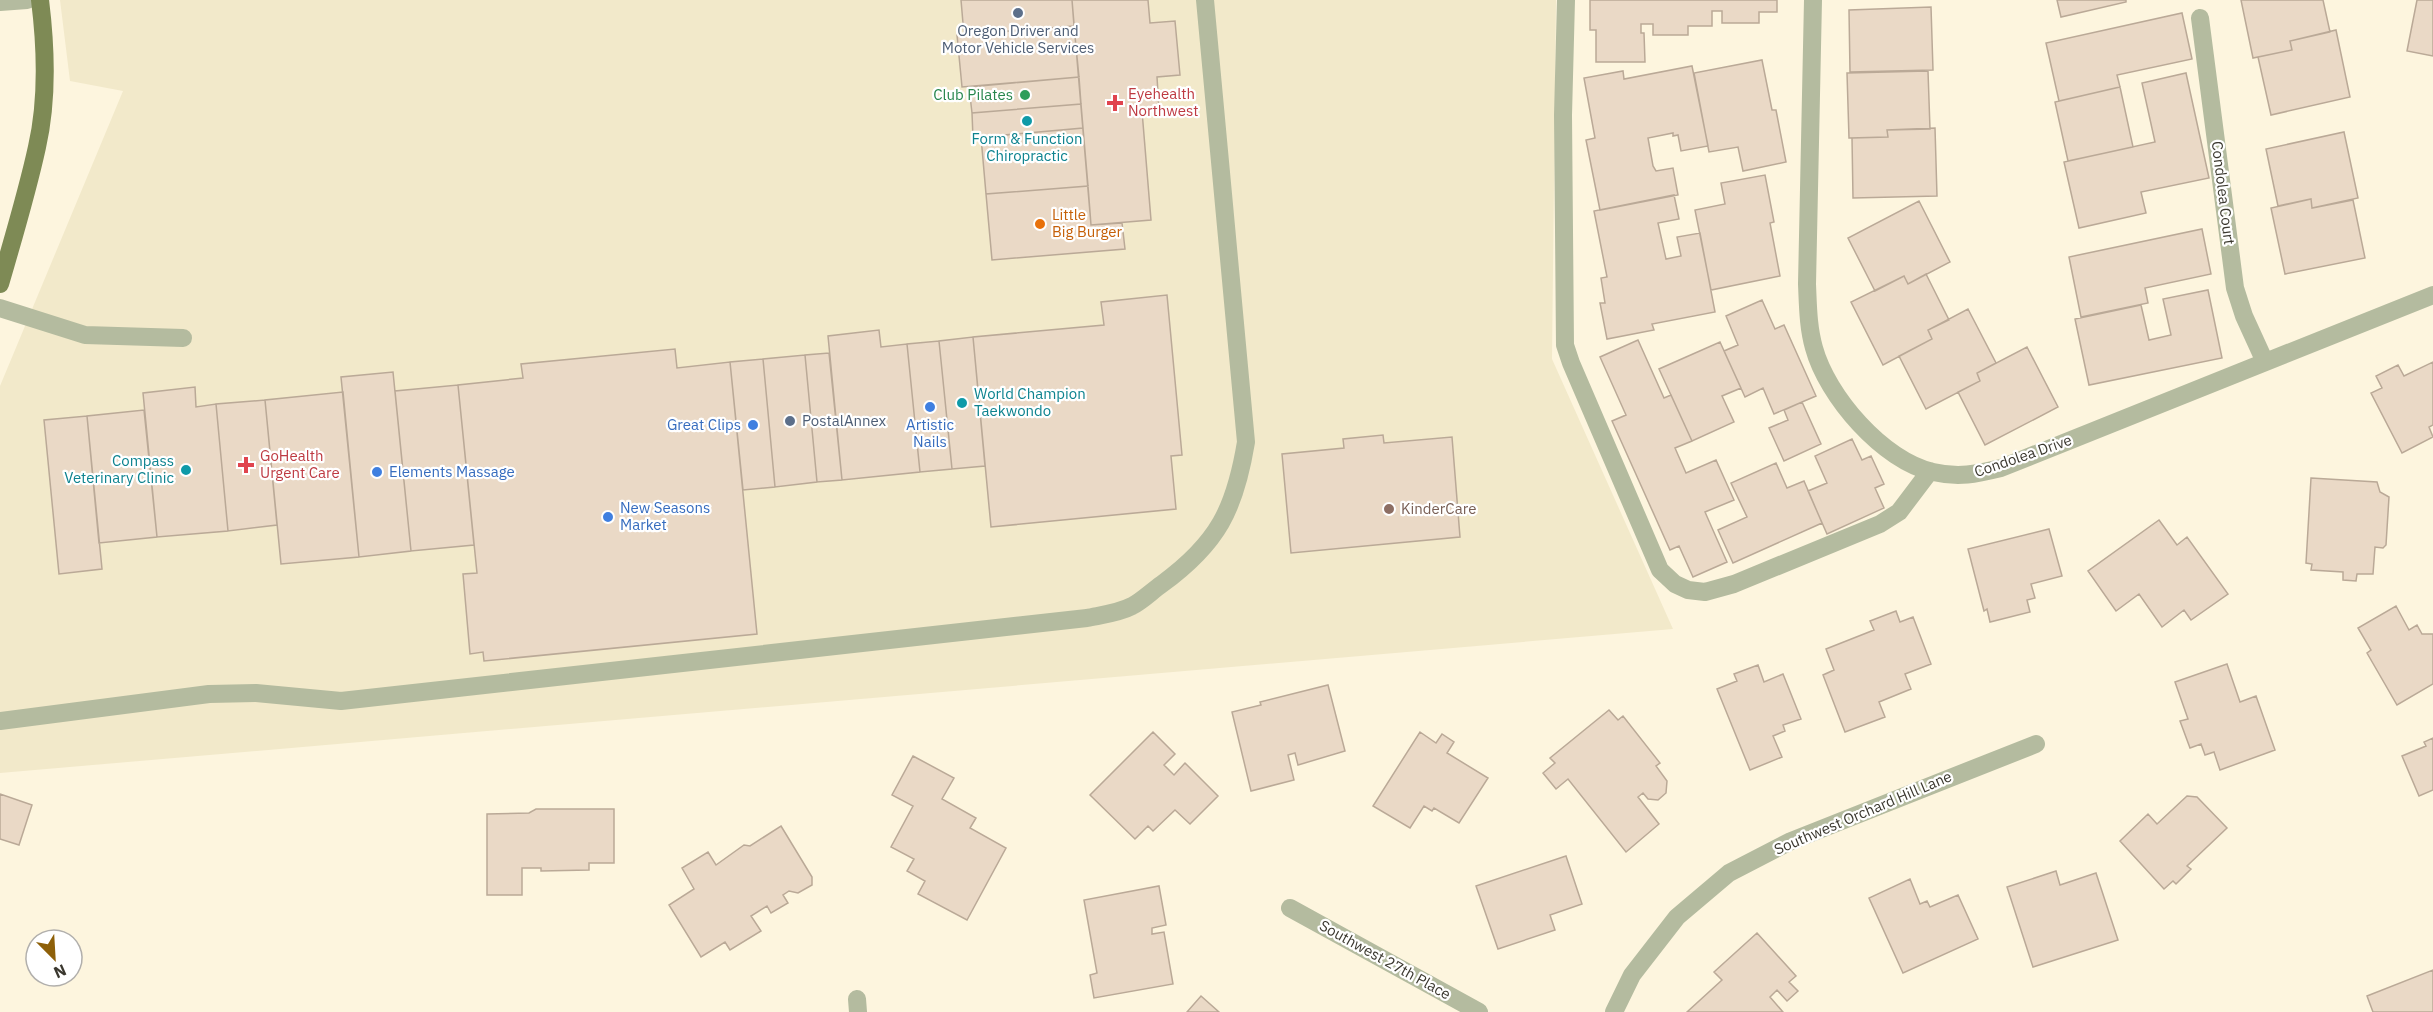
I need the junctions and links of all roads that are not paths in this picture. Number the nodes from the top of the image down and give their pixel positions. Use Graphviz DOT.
graph roads {
  1 [pos="27,0"];
  2 [pos="40,0"];
  3 [pos="1205,0"];
  4 [pos="1566,0"];
  5 [pos="1812,0"];
  6 [pos="0,2"];
  7 [pos="2200,18"];
  8 [pos="0,284"];
  9 [pos="2433,296"];
  10 [pos="0,308"];
  11 [pos="183,338"];
  12 [pos="2265,363"];
  13 [pos="1930,471"];
  14 [pos="0,721"];
  15 [pos="2036,744"];
  16 [pos="1290,908"];
  17 [pos="1479,1012"];
  18 [pos="1614,1012"];
  1 -- 6 [label="street"];
  2 -- 8 [label="main road"];
  3 -- 14 [label="street"];
  4 -- 13 [label="street"];
  5 -- 13 [label="street, Condolea Drive"];
  7 -- 12 [label="street, Condolea Court"];
  9 -- 12 [label="street, Condolea Drive"];
  10 -- 11 [label="street"];
  12 -- 13 [label="street, Condolea Drive"];
  15 -- 18 [label="street, Southwest Orchard Hill Lane"];
  16 -- 17 [label="street, Southwest 27th Place"];
}
